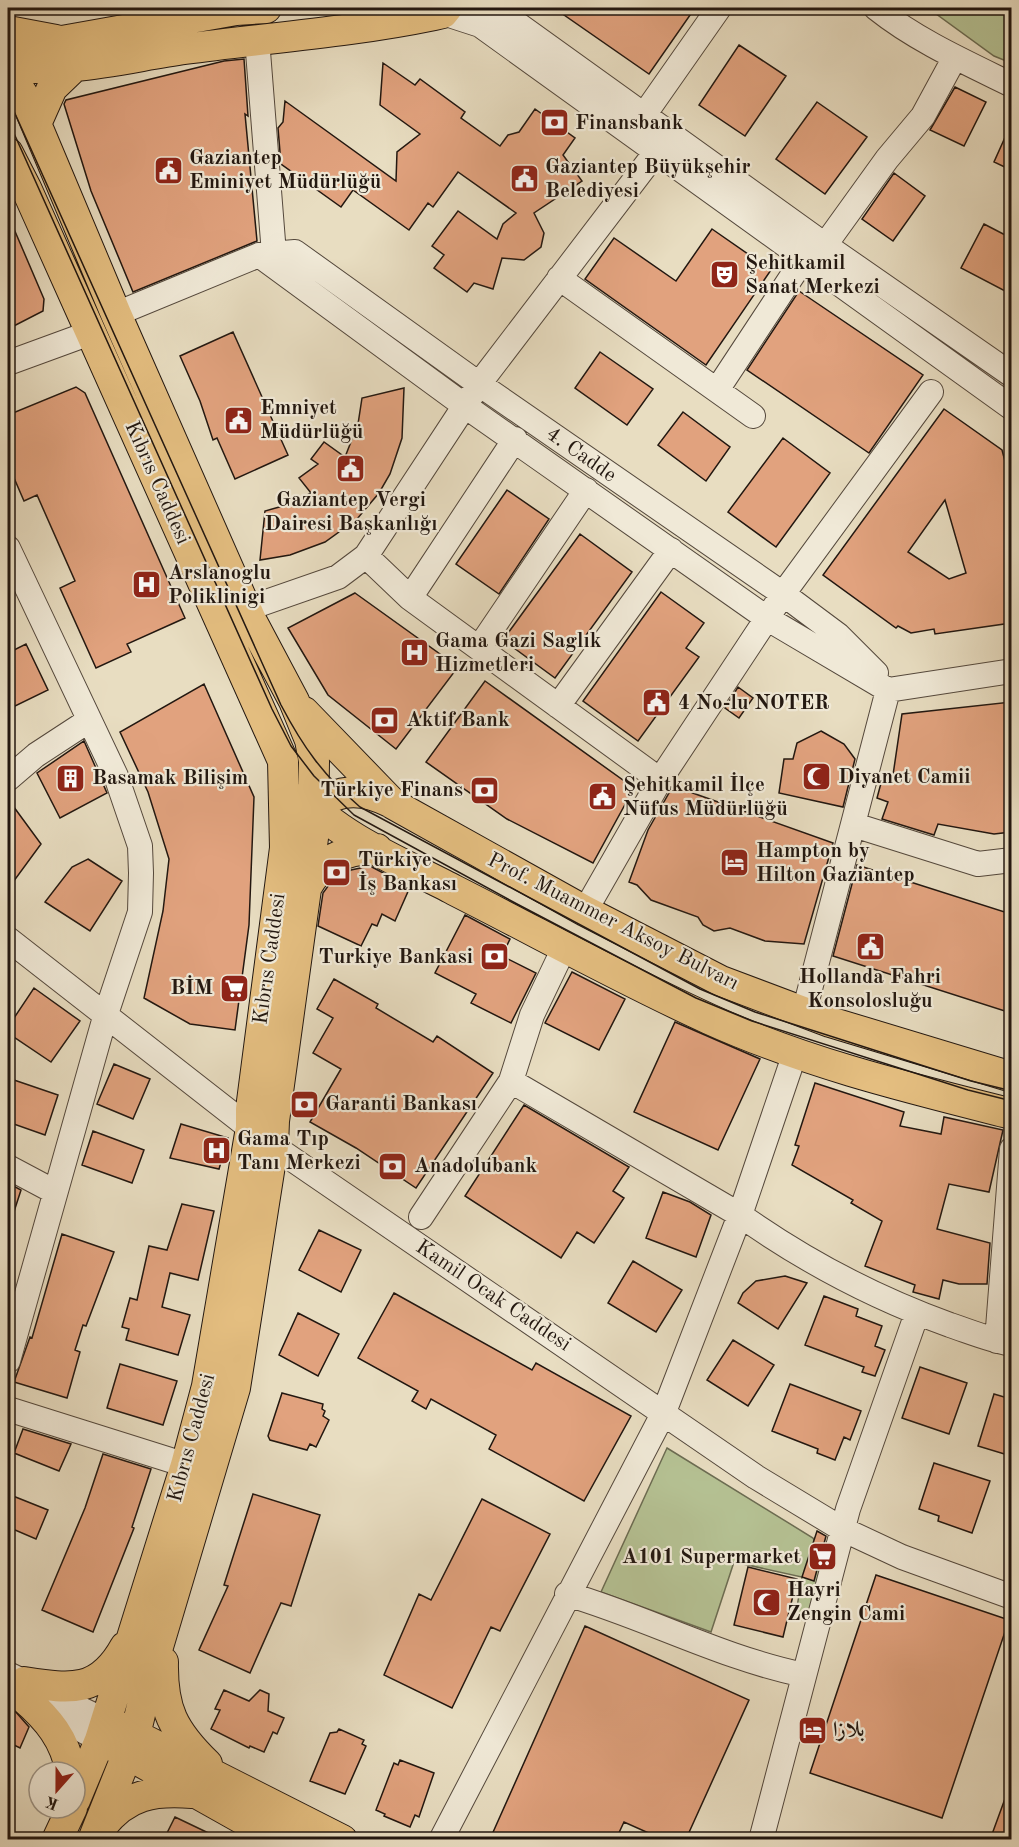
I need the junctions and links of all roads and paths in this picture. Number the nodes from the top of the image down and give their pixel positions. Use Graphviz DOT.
graph roads {
  1 [pos="246,8"];
  2 [pos="495,8"];
  3 [pos="719,8"];
  4 [pos="876,8"];
  5 [pos="444,9"];
  6 [pos="8,31"];
  7 [pos="257,39"];
  8 [pos="70,52"];
  9 [pos="955,57"];
  10 [pos="8,64"];
  11 [pos="8,71"];
  12 [pos="1011,85"];
  13 [pos="644,115"];
  14 [pos="36,124"];
  15 [pos="657,152"];
  16 [pos="8,153"];
  17 [pos="825,245"];
  18 [pos="268,258"];
  19 [pos="804,258"];
  20 [pos="560,278"];
  21 [pos="116,314"];
  22 [pos="90,333"];
  23 [pos="8,363"];
  24 [pos="1011,375"];
  25 [pos="479,384"];
  26 [pos="717,390"];
  27 [pos="931,392"];
  28 [pos="465,406"];
  29 [pos="1011,408"];
  30 [pos="753,416"];
  31 [pos="515,439"];
  32 [pos="586,490"];
  33 [pos="671,550"];
  34 [pos="366,556"];
  35 [pos="10,562"];
  36 [pos="783,594"];
  37 [pos="410,598"];
  38 [pos="246,609"];
  39 [pos="768,619"];
  40 [pos="478,648"];
  41 [pos="1011,670"];
  42 [pos="888,690"];
  43 [pos="294,701"];
  44 [pos="558,706"];
  45 [pos="88,721"];
  46 [pos="283,761"];
  47 [pos="8,779"];
  48 [pos="660,780"];
  49 [pos="393,804"];
  50 [pos="314,808"];
  51 [pos="854,825"];
  52 [pos="285,848"];
  53 [pos="377,849"];
  54 [pos="1011,860"];
  55 [pos="306,888"];
  56 [pos="585,911"];
  57 [pos="8,939"];
  58 [pos="565,946"];
  59 [pos="804,1012"];
  60 [pos="105,1017"];
  61 [pos="795,1053"];
  62 [pos="1011,1077"];
  63 [pos="511,1081"];
  64 [pos="1011,1114"];
  65 [pos="262,1137"];
  66 [pos="1011,1149"];
  67 [pos="8,1167"];
  68 [pos="55,1192"];
  69 [pos="740,1215"];
  70 [pos="422,1216"];
  71 [pos="916,1312"];
  72 [pos="1004,1342"];
  73 [pos="8,1361"];
  74 [pos="8,1409"];
  75 [pos="664,1412"];
  76 [pos="186,1465"];
  77 [pos="842,1529"];
  78 [pos="567,1594"];
  79 [pos="1011,1597"];
  80 [pos="151,1628"];
  81 [pos="804,1674"];
  82 [pos="16,1686"];
  83 [pos="103,1730"];
  84 [pos="132,1745"];
  85 [pos="67,1760"];
  86 [pos="87,1769"];
  87 [pos="220,1777"];
  88 [pos="192,1793"];
  89 [pos="94,1837"];
  90 [pos="767,1838"];
  91 [pos="280,1839"];
  92 [pos="342,1839"];
  93 [pos="441,1839"];
  1 -- 8 [label="main road"];
  2 -- 13 [label="street"];
  3 -- 13 [label="street"];
  4 -- 9 [label="street"];
  5 -- 7 [label="main road"];
  5 -- 15 [label="street"];
  6 -- 8 [label="main road"];
  7 -- 8 [label="main road"];
  7 -- 18 [label="street"];
  8 -- 10 [label="main road"];
  8 -- 14 [label="main road"];
  9 -- 12 [label="street"];
  9 -- 17 [label="street"];
  11 -- 14 [label="main road"];
  13 -- 17 [label="street"];
  14 -- 21 [label="main road"];
  15 -- 19 [label="street"];
  15 -- 20 [label="street"];
  16 -- 22 [label="main road, Kıbrıs Caddesi"];
  17 -- 24 [label="street"];
  18 -- 21 [label="street"];
  18 -- 25 [label="street, 4. Cadde"];
  18 -- 28 [label="street"];
  19 -- 26 [label="street"];
  19 -- 29 [label="street"];
  20 -- 25 [label="street"];
  20 -- 26 [label="street"];
  21 -- 38 [label="main road"];
  22 -- 23 [label="street"];
  22 -- 46 [label="main road, Kıbrıs Caddesi"];
  25 -- 28 [label="street"];
  25 -- 36 [label="street, 4. Cadde"];
  26 -- 30 [label="street"];
  27 -- 36 [label="street"];
  28 -- 31 [label="street"];
  28 -- 34 [label="street"];
  31 -- 32 [label="street"];
  31 -- 37 [label="street"];
  32 -- 33 [label="street"];
  32 -- 40 [label="street"];
  33 -- 39 [label="street"];
  33 -- 44 [label="street"];
  34 -- 37 [label="street"];
  34 -- 38 [label="street"];
  35 -- 45 [label="street"];
  36 -- 39 [label="street"];
  36 -- 42 [label="street, 4. Cadde"];
  37 -- 40 [label="street"];
  38 -- 43 [label="main road"];
  39 -- 42 [label="street"];
  39 -- 48 [label="street"];
  40 -- 44 [label="street"];
  41 -- 42 [label="street"];
  42 -- 51 [label="street"];
  43 -- 49 [label="main road, Prof. Muammer Aksoy Bulvarı"];
  43 -- 50 [label="main road"];
  44 -- 48 [label="street"];
  45 -- 47 [label="street"];
  45 -- 60 [label="street"];
  46 -- 50 [label="main road, Prof. Muammer Aksoy Bulvarı"];
  46 -- 52 [label="main road, Kıbrıs Caddesi"];
  48 -- 56 [label="street"];
  49 -- 50 [label="main road"];
  49 -- 56 [label="main road, Prof. Muammer Aksoy Bulvarı"];
  50 -- 52 [label="main road"];
  50 -- 53 [label="main road, Prof. Muammer Aksoy Bulvarı"];
  50 -- 55 [label="main road"];
  51 -- 54 [label="street"];
  51 -- 59 [label="street"];
  52 -- 65 [label="main road, Kıbrıs Caddesi"];
  53 -- 55 [label="main road"];
  53 -- 58 [label="main road, Prof. Muammer Aksoy Bulvarı"];
  55 -- 65 [label="main road"];
  56 -- 59 [label="main road, Prof. Muammer Aksoy Bulvarı"];
  57 -- 60 [label="street, Kamil Ocak Caddesi"];
  58 -- 61 [label="main road, Prof. Muammer Aksoy Bulvarı"];
  58 -- 63 [label="street"];
  59 -- 62 [label="main road, Prof. Muammer Aksoy Bulvarı"];
  60 -- 65 [label="street, Kamil Ocak Caddesi"];
  60 -- 68 [label="street"];
  61 -- 64 [label="main road, Prof. Muammer Aksoy Bulvarı"];
  61 -- 69 [label="street"];
  63 -- 69 [label="street"];
  63 -- 70 [label="street"];
  65 -- 75 [label="street, Kamil Ocak Caddesi"];
  65 -- 76 [label="main road, Kıbrıs Caddesi"];
  65 -- 80 [label="main road"];
  66 -- 72 [label="street"];
  67 -- 68 [label="street"];
  68 -- 73 [label="street"];
  69 -- 71 [label="street"];
  69 -- 75 [label="street"];
  71 -- 72 [label="street"];
  71 -- 77 [label="street"];
  74 -- 76 [label="street"];
  75 -- 77 [label="street, Kamil Ocak Caddesi"];
  75 -- 78 [label="street"];
  76 -- 80 [label="main road, Kıbrıs Caddesi"];
  77 -- 79 [label="street, Kamil Ocak Caddesi"];
  77 -- 81 [label="street"];
  78 -- 81 [label="street"];
  78 -- 93 [label="street"];
  80 -- 82 [label="main road"];
  80 -- 83 [label="main road, Kıbrıs Caddesi"];
  80 -- 84 [label="main road"];
  80 -- 87 [label="main road"];
  81 -- 90 [label="street"];
  82 -- 83 [label="street"];
  82 -- 85 [label="main road"];
  83 -- 84 [label="main road"];
  83 -- 86 [label="main road, Kıbrıs Caddesi"];
  84 -- 87 [label="main road"];
  84 -- 88 [label="main road"];
  84 -- 89 [label="main road"];
  87 -- 92 [label="main road"];
  88 -- 89 [label="main road"];
  88 -- 91 [label="main road"];
}
